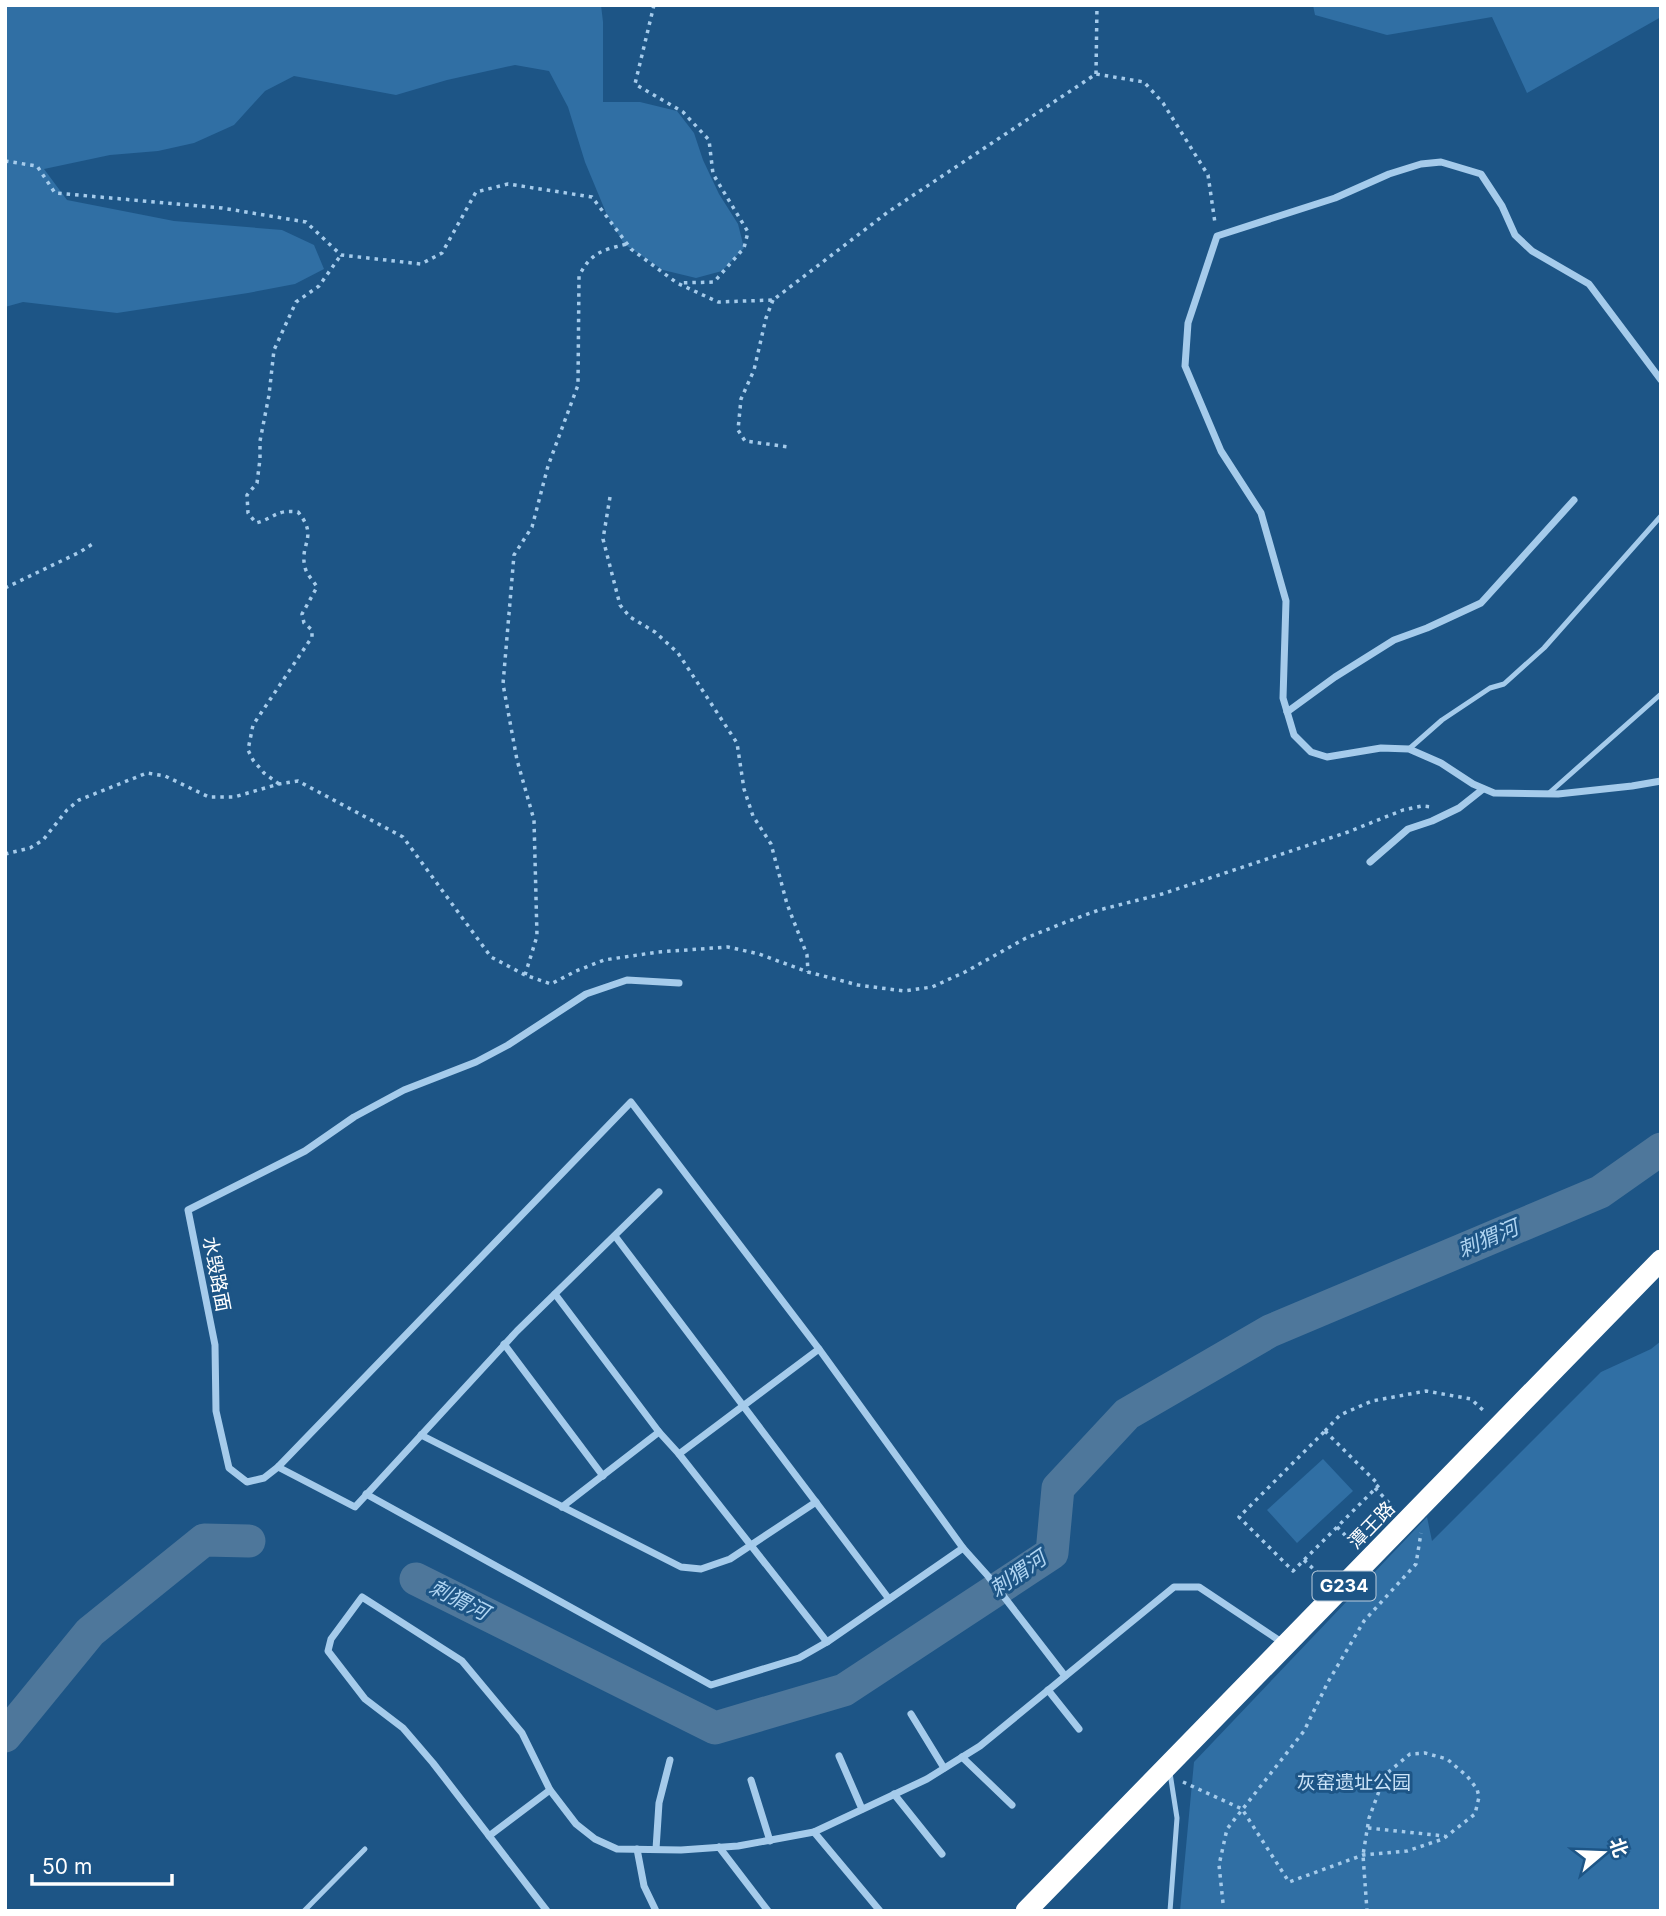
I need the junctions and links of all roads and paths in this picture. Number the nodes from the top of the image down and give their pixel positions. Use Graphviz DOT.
graph roads {
  1 [pos="654,5"];
  2 [pos="1097,5"];
  3 [pos="1096,74"];
  4 [pos="5,161"];
  5 [pos="1217,236"];
  6 [pos="627,244"];
  7 [pos="341,255"];
  8 [pos="677,283"];
  9 [pos="773,300"];
  10 [pos="1661,380"];
  11 [pos="789,447"];
  12 [pos="610,498"];
  13 [pos="1574,500"];
  14 [pos="1661,516"];
  15 [pos="94,543"];
  16 [pos="5,588"];
  17 [pos="1661,694"];
  18 [pos="1287,712"];
  19 [pos="1409,748"];
  20 [pos="1661,780"];
  21 [pos="279,784"];
  22 [pos="1483,789"];
  23 [pos="1547,794"];
  24 [pos="1459,808"];
  25 [pos="5,854"];
  26 [pos="1370,862"];
  27 [pos="808,972"];
  28 [pos="525,975"];
  29 [pos="679,983"];
  30 [pos="659,1192"];
  31 [pos="615,1236"];
  32 [pos="1661,1260"];
  33 [pos="555,1294"];
  34 [pos="505,1344"];
  35 [pos="819,1349"];
  36 [pos="744,1406"];
  37 [pos="1499,1427"];
  38 [pos="1325,1431"];
  39 [pos="659,1432"];
  40 [pos="421,1435"];
  41 [pos="678,1454"];
  42 [pos="278,1467"];
  43 [pos="603,1476"];
  44 [pos="1375,1488"];
  45 [pos="366,1494"];
  46 [pos="816,1502"];
  47 [pos="562,1507"];
  48 [pos="1409,1519"];
  49 [pos="1337,1527"];
  50 [pos="751,1545"];
  51 [pos="963,1548"];
  52 [pos="1370,1559"];
  53 [pos="1304,1560"];
  54 [pos="1337,1593"];
  55 [pos="889,1600"];
  56 [pos="827,1642"];
  57 [pos="1286,1645"];
  58 [pos="1065,1676"];
  59 [pos="1048,1690"];
  60 [pos="911,1714"];
  61 [pos="1079,1729"];
  62 [pos="839,1756"];
  63 [pos="962,1757"];
  64 [pos="670,1760"];
  65 [pos="944,1768"];
  66 [pos="1169,1772"];
  67 [pos="751,1780"];
  68 [pos="550,1790"];
  69 [pos="894,1794"];
  70 [pos="1013,1805"];
  71 [pos="862,1809"];
  72 [pos="1242,1809"];
  73 [pos="1368,1828"];
  74 [pos="814,1832"];
  75 [pos="489,1836"];
  76 [pos="1447,1836"];
  77 [pos="770,1841"];
  78 [pos="719,1847"];
  79 [pos="365,1849"];
  80 [pos="638,1849"];
  81 [pos="656,1849"];
  82 [pos="942,1854"];
  83 [pos="1363,1855"];
  84 [pos="1223,1903"];
  85 [pos="304,1911"];
  86 [pos="547,1911"];
  87 [pos="656,1911"];
  88 [pos="768,1911"];
  89 [pos="880,1911"];
  90 [pos="1026,1911"];
  91 [pos="1170,1911"];
  92 [pos="1367,1911"];
  1 -- 8 [label="path"];
  2 -- 3 [label="path"];
  3 -- 5 [label="path"];
  3 -- 9 [label="path"];
  4 -- 7 [label="path"];
  5 -- 10 [label="street"];
  5 -- 18 [label="street"];
  6 -- 7 [label="path"];
  6 -- 8 [label="path"];
  6 -- 28 [label="path"];
  7 -- 21 [label="path"];
  8 -- 9 [label="path"];
  9 -- 11 [label="path"];
  12 -- 27 [label="path"];
  13 -- 18 [label="street"];
  14 -- 19 [label="lane"];
  15 -- 16 [label="path"];
  17 -- 23 [label="lane"];
  18 -- 19 [label="street"];
  19 -- 22 [label="street"];
  20 -- 23 [label="street"];
  21 -- 25 [label="path"];
  21 -- 28 [label="path"];
  22 -- 23 [label="street"];
  22 -- 24 [label="street"];
  24 -- 26 [label="street"];
  24 -- 27 [label="path"];
  27 -- 28 [label="path"];
  29 -- 42 [label="street, 水毁路面"];
  30 -- 31 [label="street"];
  31 -- 33 [label="street"];
  31 -- 36 [label="street"];
  32 -- 37 [label="highway, 潭王路 / G234"];
  33 -- 34 [label="street"];
  33 -- 39 [label="street"];
  34 -- 40 [label="street"];
  34 -- 43 [label="street"];
  35 -- 36 [label="street"];
  35 -- 42 [label="street"];
  35 -- 51 [label="street"];
  36 -- 41 [label="street"];
  36 -- 46 [label="street"];
  37 -- 38 [label="path"];
  37 -- 48 [label="highway, 潭王路 / G234"];
  38 -- 44 [label="path"];
  38 -- 53 [label="path"];
  39 -- 41 [label="street"];
  39 -- 43 [label="street"];
  40 -- 45 [label="street"];
  40 -- 47 [label="street"];
  41 -- 50 [label="street"];
  42 -- 45 [label="street"];
  43 -- 47 [label="street"];
  44 -- 48 [label="path"];
  44 -- 49 [label="path"];
  45 -- 56 [label="street"];
  46 -- 50 [label="street"];
  46 -- 55 [label="street"];
  47 -- 50 [label="street"];
  48 -- 52 [label="highway, 潭王路 / G234"];
  48 -- 72 [label="path"];
  49 -- 52 [label="path"];
  49 -- 53 [label="path"];
  50 -- 56 [label="street"];
  51 -- 55 [label="street"];
  51 -- 58 [label="street"];
  52 -- 54 [label="highway, 潭王路 / G234"];
  53 -- 54 [label="path"];
  54 -- 57 [label="highway, 潭王路 / G234"];
  55 -- 56 [label="street"];
  57 -- 58 [label="street"];
  57 -- 66 [label="highway, 潭王路 / G234"];
  58 -- 59 [label="street"];
  59 -- 61 [label="street"];
  59 -- 63 [label="street"];
  60 -- 65 [label="street"];
  62 -- 71 [label="street"];
  63 -- 65 [label="street"];
  63 -- 70 [label="street"];
  64 -- 81 [label="street"];
  65 -- 69 [label="street"];
  66 -- 72 [label="path"];
  66 -- 90 [label="highway, 潭王路 / G234"];
  66 -- 91 [label="lane"];
  67 -- 77 [label="street"];
  68 -- 75 [label="street"];
  68 -- 75 [label="street"];
  68 -- 80 [label="street"];
  69 -- 71 [label="street"];
  69 -- 82 [label="street"];
  71 -- 74 [label="street"];
  72 -- 83 [label="path"];
  72 -- 84 [label="path"];
  73 -- 76 [label="path"];
  73 -- 76 [label="path"];
  73 -- 83 [label="path"];
  74 -- 77 [label="street"];
  74 -- 89 [label="street"];
  75 -- 86 [label="street"];
  76 -- 83 [label="path"];
  77 -- 78 [label="street"];
  78 -- 81 [label="street"];
  78 -- 88 [label="street"];
  79 -- 85 [label="lane"];
  80 -- 81 [label="street"];
  80 -- 87 [label="street"];
  83 -- 92 [label="path"];
}
